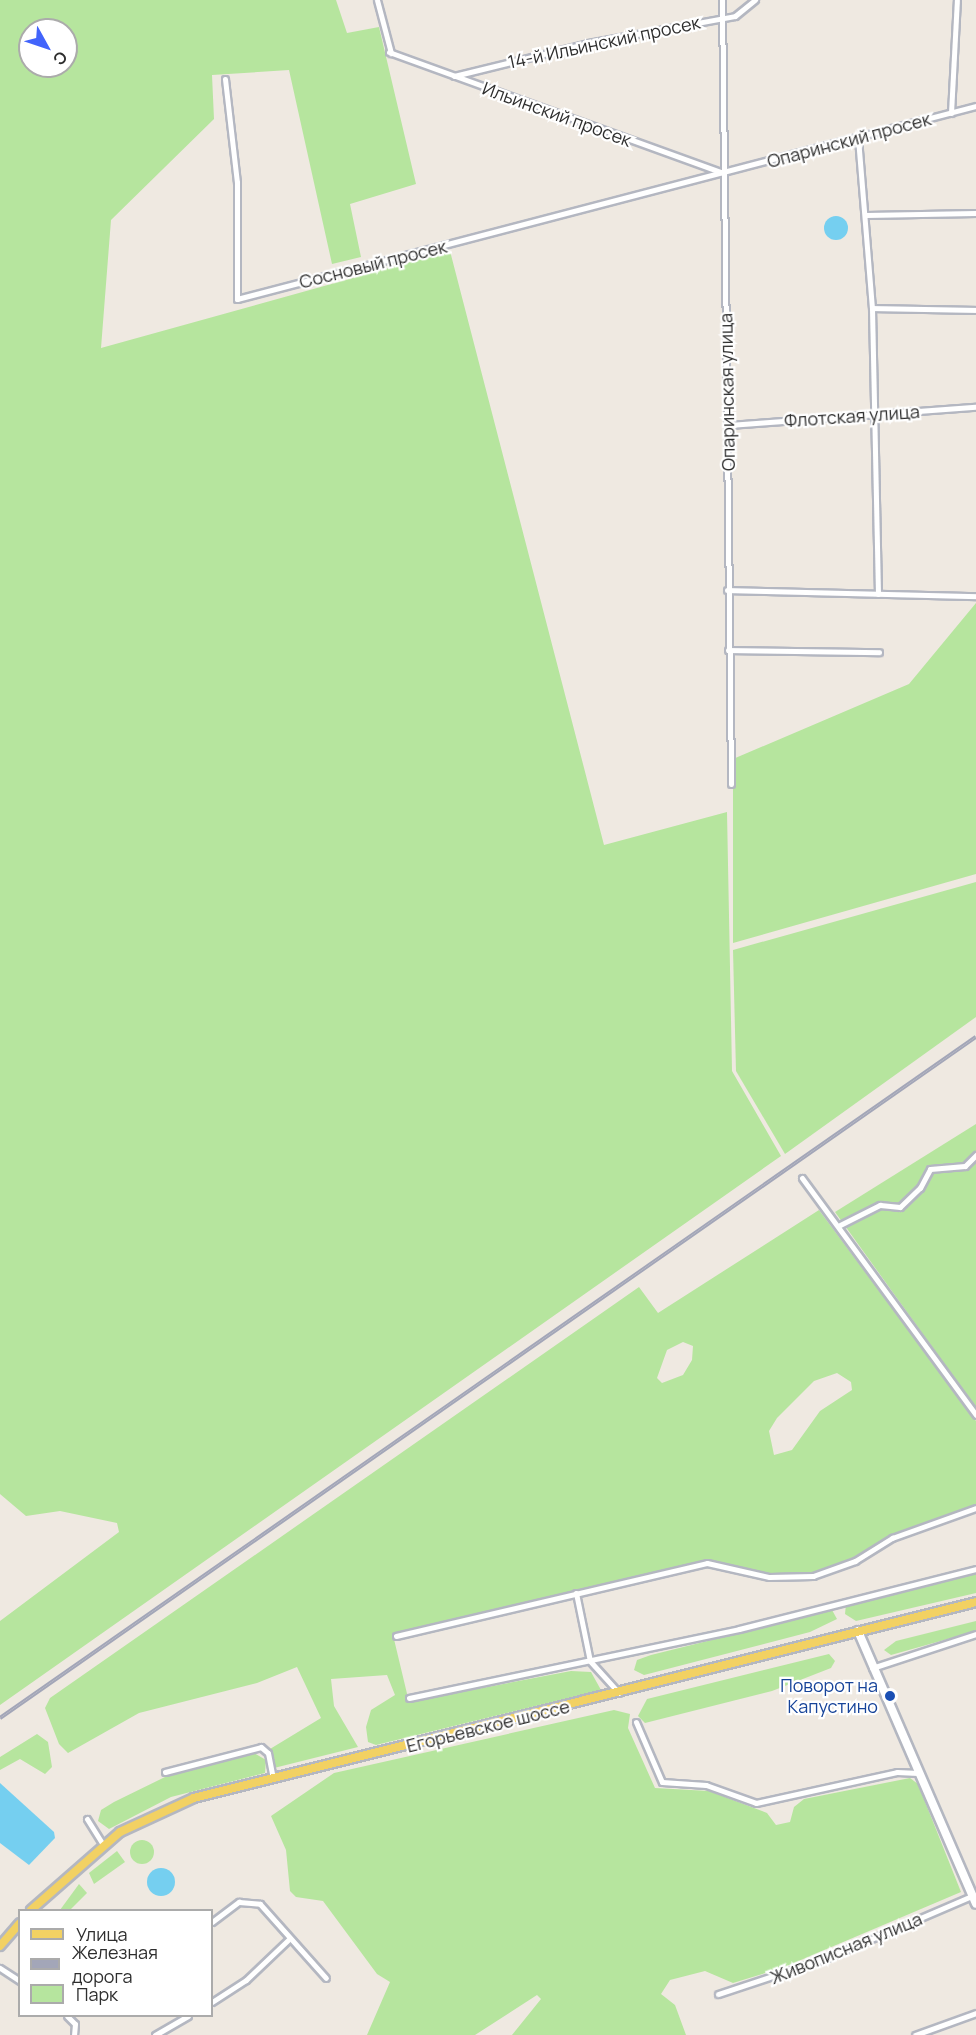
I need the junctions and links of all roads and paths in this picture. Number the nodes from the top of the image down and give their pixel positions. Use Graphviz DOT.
graph roads {
  1 [pos="377,0"];
  2 [pos="722,0"];
  3 [pos="755,0"];
  4 [pos="957,0"];
  5 [pos="722,17"];
  6 [pos="453,76"];
  7 [pos="225,79"];
  8 [pos="976,106"];
  9 [pos="951,112"];
  10 [pos="858,138"];
  11 [pos="723,173"];
  12 [pos="976,213"];
  13 [pos="866,214"];
  14 [pos="872,308"];
  15 [pos="976,310"];
  16 [pos="976,407"];
  17 [pos="874,414"];
  18 [pos="728,425"];
  19 [pos="727,590"];
  20 [pos="878,594"];
  21 [pos="976,596"];
  22 [pos="728,650"];
  23 [pos="879,652"];
  24 [pos="731,784"];
  25 [pos="976,1155"];
  26 [pos="802,1178"];
  27 [pos="840,1225"];
  28 [pos="976,1415"];
  29 [pos="976,1508"];
  30 [pos="976,1569"];
  31 [pos="576,1593"];
  32 [pos="976,1602"];
  33 [pos="858,1631"];
  34 [pos="976,1634"];
  35 [pos="396,1636"];
  36 [pos="590,1661"];
  37 [pos="871,1668"];
  38 [pos="620,1695"];
  39 [pos="409,1698"];
  40 [pos="636,1722"];
  41 [pos="165,1772"];
  42 [pos="918,1773"];
  43 [pos="273,1779"];
  44 [pos="87,1819"];
  45 [pos="103,1845"];
  46 [pos="972,1896"];
  47 [pos="976,1904"];
  48 [pos="33,1909"];
  49 [pos="213,1921"];
  50 [pos="18,1925"];
  51 [pos="288,1940"];
  52 [pos="0,1946"];
  53 [pos="0,1968"];
  54 [pos="326,1978"];
  55 [pos="18,1981"];
  56 [pos="718,1994"];
  57 [pos="213,2001"];
  58 [pos="976,2013"];
  59 [pos="70,2017"];
  60 [pos="186,2017"];
  61 [pos="74,2035"];
  62 [pos="155,2035"];
  63 [pos="915,2035"];
  1 -- 6 [label="street, Ильинский просек"];
  2 -- 5 [label="street, Опаринская улица"];
  3 -- 5 [label="street, 14-й Ильинский просек"];
  4 -- 9 [label="street"];
  5 -- 6 [label="street, 14-й Ильинский просек"];
  5 -- 11 [label="street, Опаринская улица"];
  6 -- 11 [label="street, Ильинский просек"];
  7 -- 11 [label="street, Сосновый просек"];
  8 -- 9 [label="street, Опаринский просек"];
  9 -- 10 [label="street, Опаринский просек"];
  10 -- 11 [label="street, Опаринский просек"];
  10 -- 13 [label="street"];
  11 -- 18 [label="street, Опаринская улица"];
  12 -- 13 [label="street"];
  13 -- 14 [label="street"];
  14 -- 15 [label="street"];
  14 -- 17 [label="street"];
  16 -- 17 [label="street, Флотская улица"];
  17 -- 18 [label="street, Флотская улица"];
  17 -- 20 [label="street"];
  18 -- 19 [label="street, Опаринская улица"];
  19 -- 20 [label="street"];
  19 -- 22 [label="street, Опаринская улица"];
  20 -- 21 [label="street"];
  22 -- 23 [label="street"];
  22 -- 24 [label="street, Опаринская улица"];
  25 -- 27 [label="street"];
  26 -- 27 [label="street"];
  27 -- 28 [label="street"];
  29 -- 31 [label="street"];
  30 -- 36 [label="street"];
  31 -- 35 [label="street"];
  31 -- 36 [label="street"];
  32 -- 33 [label="main road, Егорьевское шоссе"];
  33 -- 37 [label="main road"];
  33 -- 38 [label="main road, Егорьевское шоссе"];
  34 -- 37 [label="street"];
  36 -- 38 [label="street"];
  36 -- 39 [label="street"];
  37 -- 42 [label="main road"];
  38 -- 43 [label="main road, Егорьевское шоссе"];
  40 -- 42 [label="street"];
  41 -- 43 [label="street"];
  42 -- 46 [label="main road"];
  43 -- 45 [label="main road, Егорьевское шоссе"];
  44 -- 45 [label="street"];
  45 -- 48 [label="main road, Егорьевское шоссе"];
  46 -- 47 [label="main road"];
  46 -- 56 [label="street, Живописная улица"];
  49 -- 51 [label="street"];
  50 -- 52 [label="main road"];
  51 -- 54 [label="street"];
  51 -- 57 [label="street"];
  53 -- 55 [label="street"];
  58 -- 63 [label="street"];
  59 -- 61 [label="street"];
  60 -- 62 [label="street"];
}
